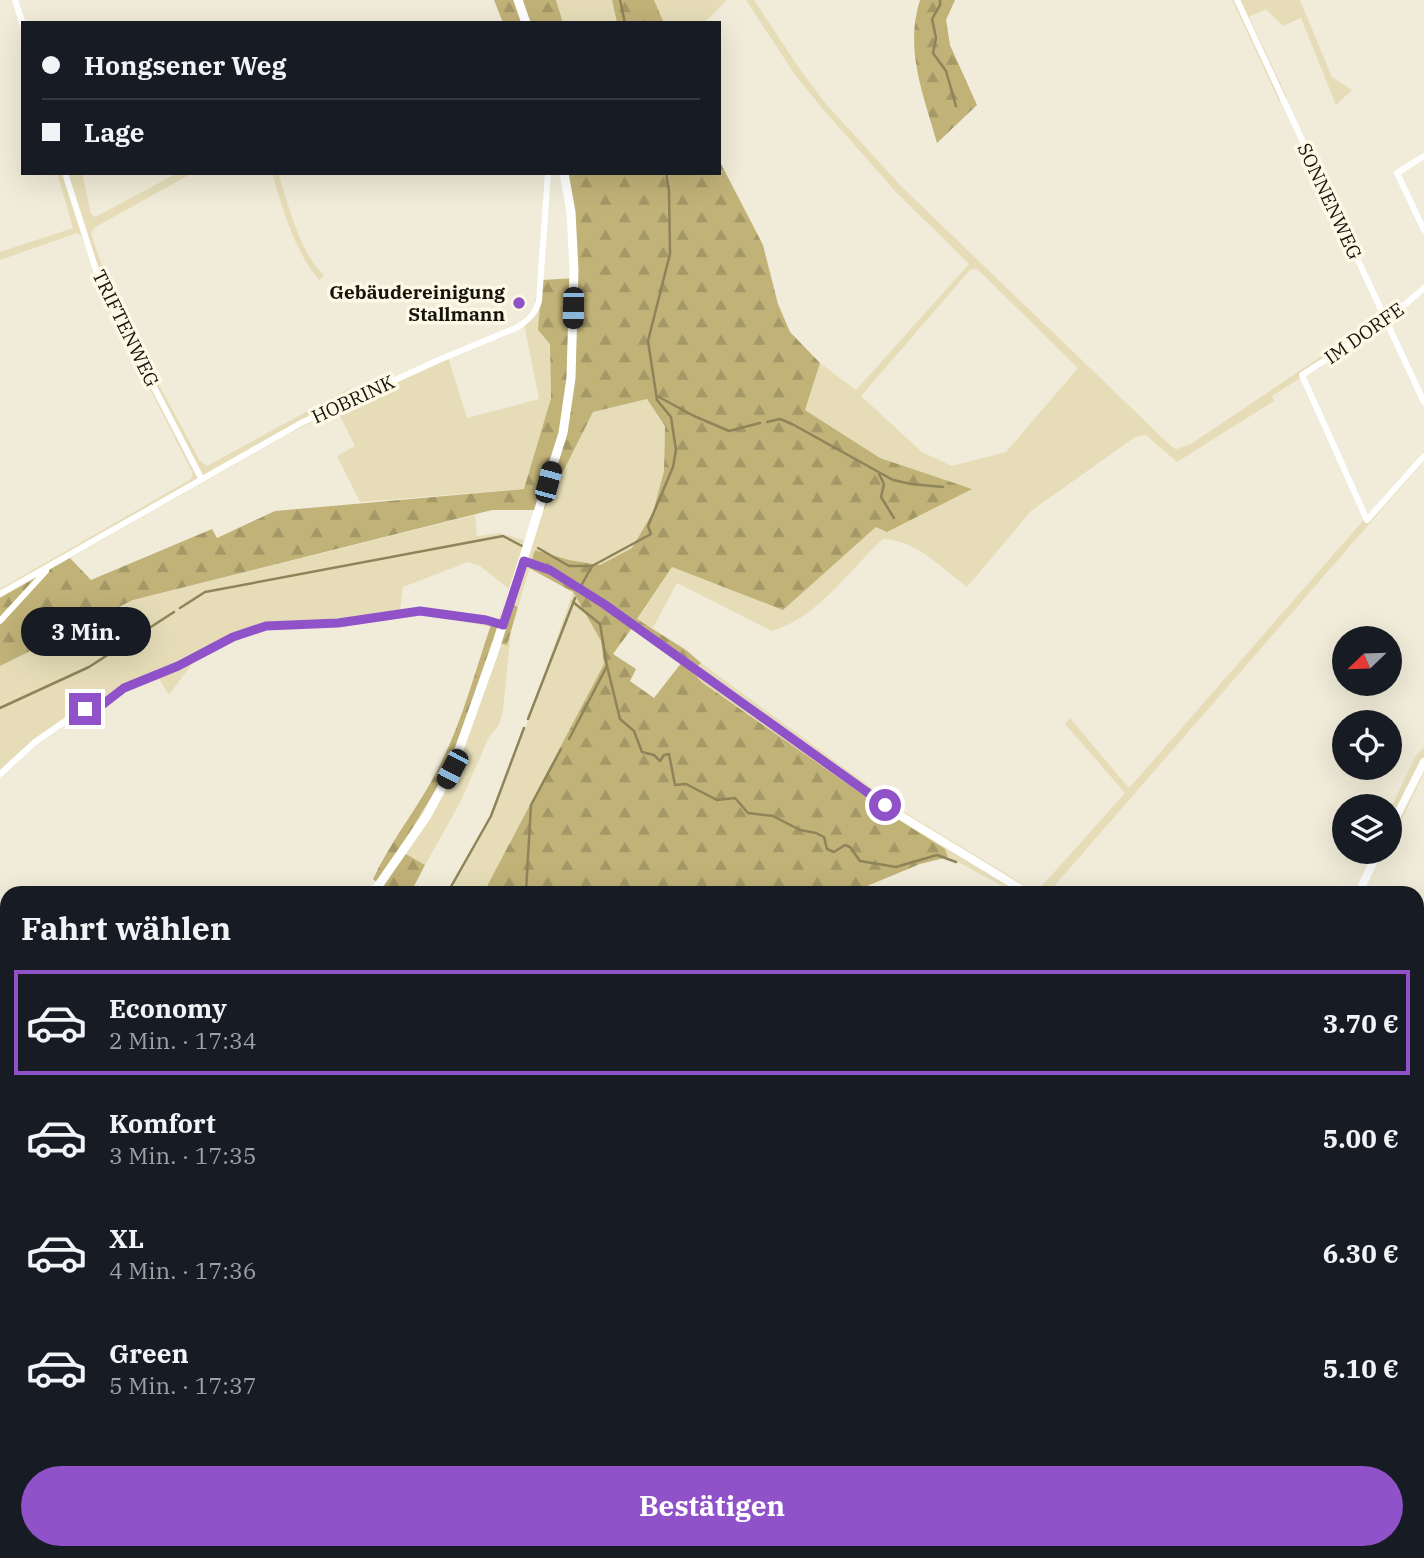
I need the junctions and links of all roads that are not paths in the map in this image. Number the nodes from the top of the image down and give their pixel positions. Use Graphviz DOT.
graph roads {
  1 [pos="15,0"];
  2 [pos="518,0"];
  3 [pos="1237,0"];
  4 [pos="22,21"];
  5 [pos="525,21"];
  6 [pos="1424,156"];
  7 [pos="66,175"];
  8 [pos="548,175"];
  9 [pos="564,175"];
  10 [pos="1424,230"];
  11 [pos="1424,288"];
  12 [pos="1385,321"];
  13 [pos="1424,402"];
  14 [pos="1424,456"];
  15 [pos="201,478"];
  16 [pos="524,561"];
  17 [pos="52,564"];
  18 [pos="0,594"];
  19 [pos="0,621"];
  20 [pos="503,625"];
  21 [pos="1424,762"];
  22 [pos="0,774"];
  23 [pos="1402,805"];
  24 [pos="1372,864"];
  25 [pos="378,886"];
  26 [pos="1016,886"];
  27 [pos="1362,886"];
  1 -- 4 [label="street"];
  2 -- 5 [label="main road"];
  3 -- 12 [label="street, SONNENWEG"];
  6 -- 10 [label="street"];
  7 -- 15 [label="street, TRIFTENWEG"];
  8 -- 15 [label="street, HOBRINK"];
  9 -- 16 [label="main road"];
  11 -- 12 [label="street, IM DORFE"];
  12 -- 13 [label="street, SONNENWEG"];
  12 -- 14 [label="street, IM DORFE"];
  15 -- 17 [label="street, HOBRINK"];
  16 -- 20 [label="main road"];
  16 -- 26 [label="street"];
  17 -- 18 [label="street, HOBRINK"];
  17 -- 19 [label="street"];
  20 -- 22 [label="street"];
  20 -- 25 [label="main road"];
  21 -- 23 [label="street"];
  24 -- 27 [label="street"];
}
